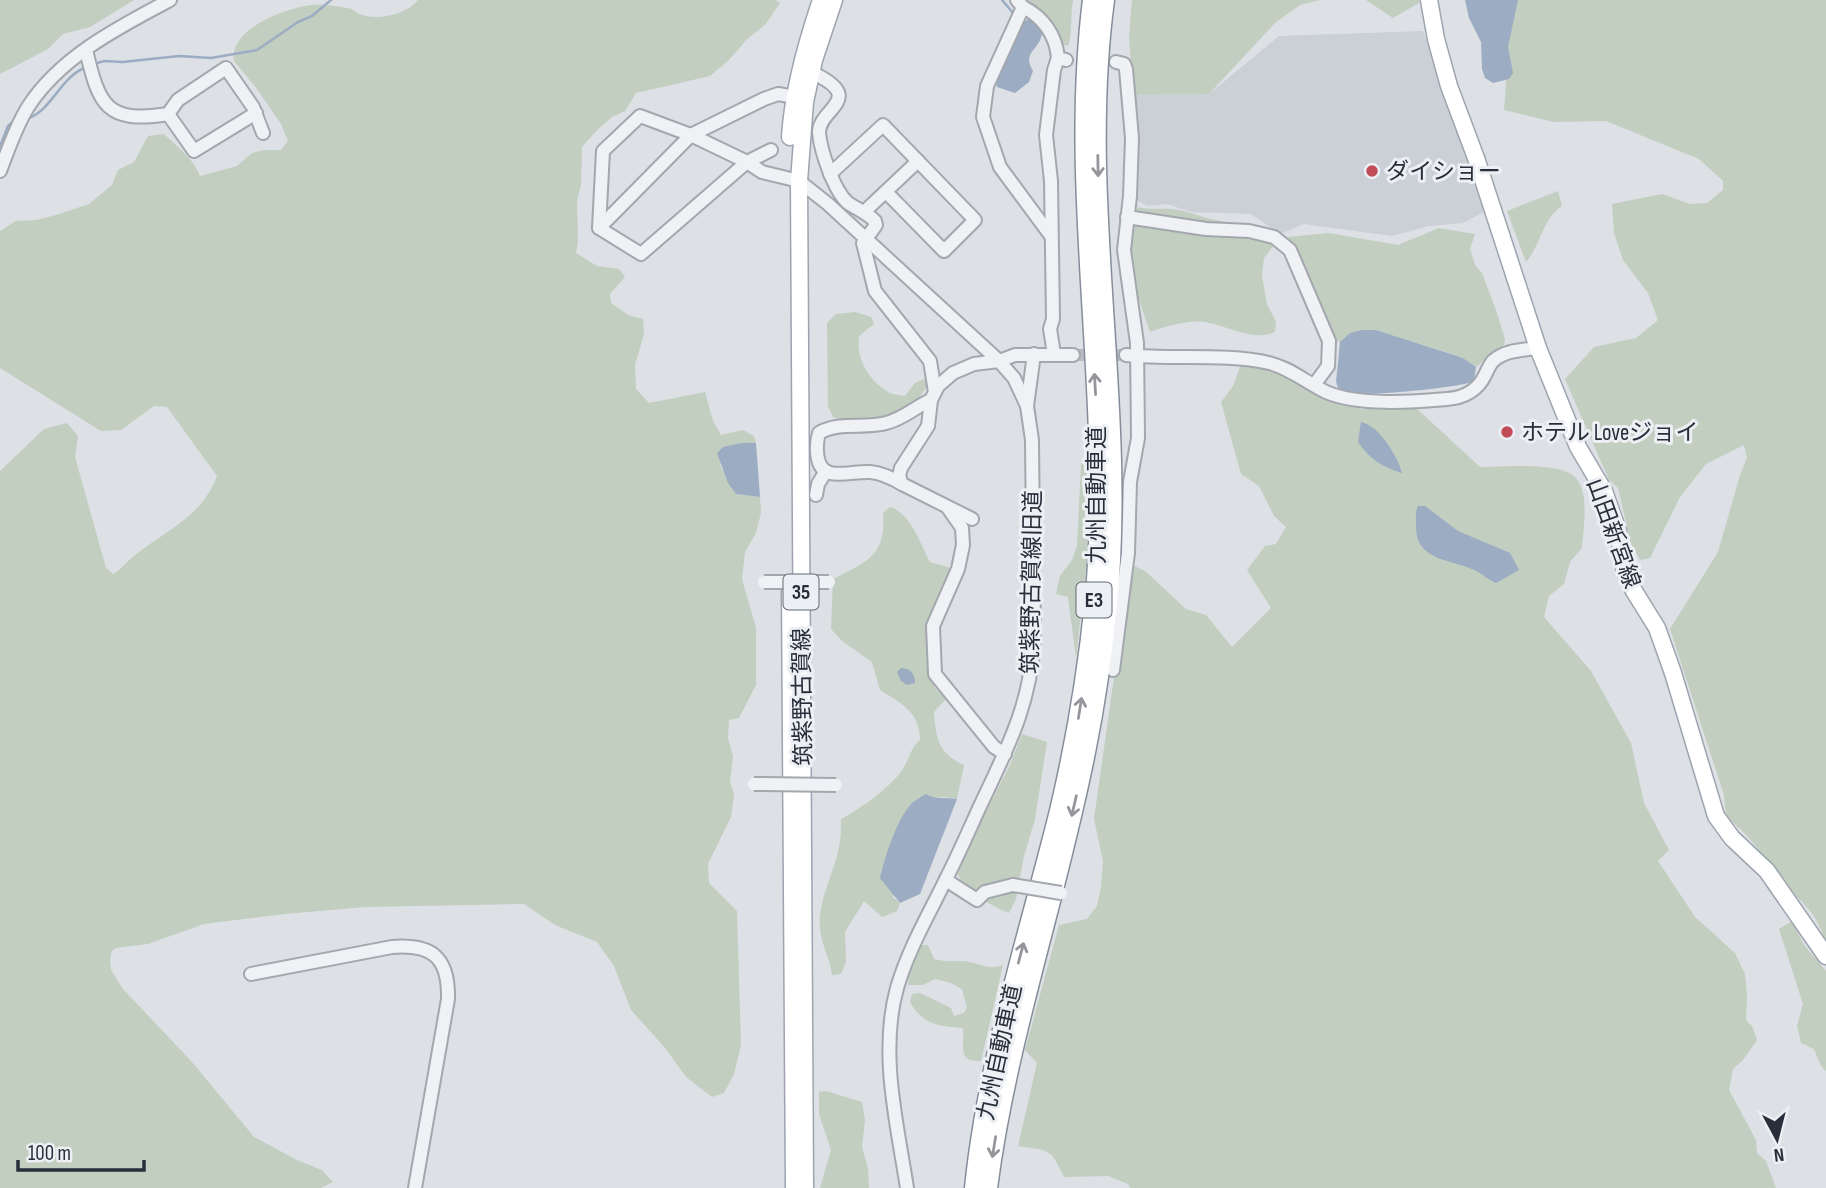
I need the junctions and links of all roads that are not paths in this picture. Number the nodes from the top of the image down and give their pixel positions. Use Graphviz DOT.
graph roads {
  1 [pos="170,0"];
  2 [pos="821,0"];
  3 [pos="834,0"];
  4 [pos="1092,0"];
  5 [pos="1105,0"];
  6 [pos="1429,0"];
  7 [pos="1020,4"];
  8 [pos="89,60"];
  9 [pos="1115,62"];
  10 [pos="811,72"];
  11 [pos="795,97"];
  12 [pos="256,113"];
  13 [pos="168,114"];
  14 [pos="263,133"];
  15 [pos="691,135"];
  16 [pos="771,150"];
  17 [pos="918,161"];
  18 [pos="747,162"];
  19 [pos="0,171"];
  20 [pos="830,174"];
  21 [pos="794,181"];
  22 [pos="886,192"];
  23 [pos="864,212"];
  24 [pos="1127,216"];
  25 [pos="599,228"];
  26 [pos="1051,236"];
  27 [pos="865,239"];
  28 [pos="1538,348"];
  29 [pos="1034,354"];
  30 [pos="1054,354"];
  31 [pos="1073,355"];
  32 [pos="1131,356"];
  33 [pos="999,361"];
  34 [pos="1314,385"];
  35 [pos="933,396"];
  36 [pos="1027,406"];
  37 [pos="826,471"];
  38 [pos="902,484"];
  39 [pos="816,495"];
  40 [pos="948,507"];
  41 [pos="972,519"];
  42 [pos="764,582"];
  43 [pos="829,582"];
  44 [pos="1113,670"];
  45 [pos="1006,754"];
  46 [pos="754,784"];
  47 [pos="836,785"];
  48 [pos="946,880"];
  49 [pos="1066,894"];
  50 [pos="1826,957"];
  51 [pos="251,974"];
  52 [pos="415,1188"];
  53 [pos="794,1188"];
  54 [pos="806,1188"];
  55 [pos="907,1188"];
  56 [pos="974,1188"];
  57 [pos="988,1188"];
  1 -- 8 [label="street"];
  2 -- 11 [label="main road, 筑紫野古賀線 / 35"];
  3 -- 10 [label="main road, 筑紫野古賀線 / 35"];
  56 -- 4 [label="highway, 九州自動車道 / E3, one-way"];
  5 -- 57 [label="highway, 九州自動車道 / E3, one-way"];
  6 -- 28 [label="main road, 山田新宮線"];
  7 -- 26 [label="street"];
  7 -- 26 [label="street"];
  8 -- 13 [label="street"];
  8 -- 19 [label="street"];
  9 -- 24 [label="street"];
  10 -- 20 [label="street"];
  10 -- 21 [label="main road, 筑紫野古賀線 / 35"];
  11 -- 15 [label="street"];
  11 -- 21 [label="main road, 筑紫野古賀線 / 35"];
  12 -- 13 [label="street"];
  12 -- 13 [label="street"];
  12 -- 14 [label="street"];
  15 -- 18 [label="street, 筑紫野古賀線旧道"];
  15 -- 25 [label="street"];
  15 -- 25 [label="street, 筑紫野古賀線旧道"];
  16 -- 18 [label="street"];
  17 -- 20 [label="street"];
  17 -- 22 [label="street"];
  17 -- 22 [label="street"];
  18 -- 21 [label="street, 筑紫野古賀線旧道"];
  18 -- 25 [label="street"];
  20 -- 23 [label="street"];
  21 -- 27 [label="street, 筑紫野古賀線旧道"];
  21 -- 53 [label="main road, 筑紫野古賀線 / 35"];
  21 -- 54 [label="main road, 筑紫野古賀線 / 35"];
  22 -- 23 [label="street"];
  23 -- 27 [label="street"];
  24 -- 32 [label="street"];
  24 -- 34 [label="street"];
  26 -- 30 [label="street"];
  27 -- 33 [label="street, 筑紫野古賀線旧道"];
  27 -- 35 [label="street"];
  28 -- 34 [label="street"];
  28 -- 50 [label="main road, 山田新宮線"];
  29 -- 30 [label="street"];
  29 -- 33 [label="street"];
  29 -- 36 [label="street"];
  30 -- 31 [label="street"];
  32 -- 34 [label="street"];
  32 -- 44 [label="street"];
  33 -- 35 [label="street"];
  33 -- 36 [label="street, 筑紫野古賀線旧道"];
  35 -- 37 [label="street"];
  35 -- 38 [label="street"];
  36 -- 45 [label="street, 筑紫野古賀線旧道"];
  37 -- 38 [label="street"];
  37 -- 39 [label="street"];
  38 -- 40 [label="street"];
  40 -- 41 [label="street"];
  40 -- 45 [label="street"];
  42 -- 43 [label="street, bridge"];
  45 -- 48 [label="street, 筑紫野古賀線旧道"];
  46 -- 47 [label="street, bridge"];
  48 -- 49 [label="street, bridge"];
  48 -- 55 [label="street, 筑紫野古賀線旧道"];
  51 -- 52 [label="street"];
}
